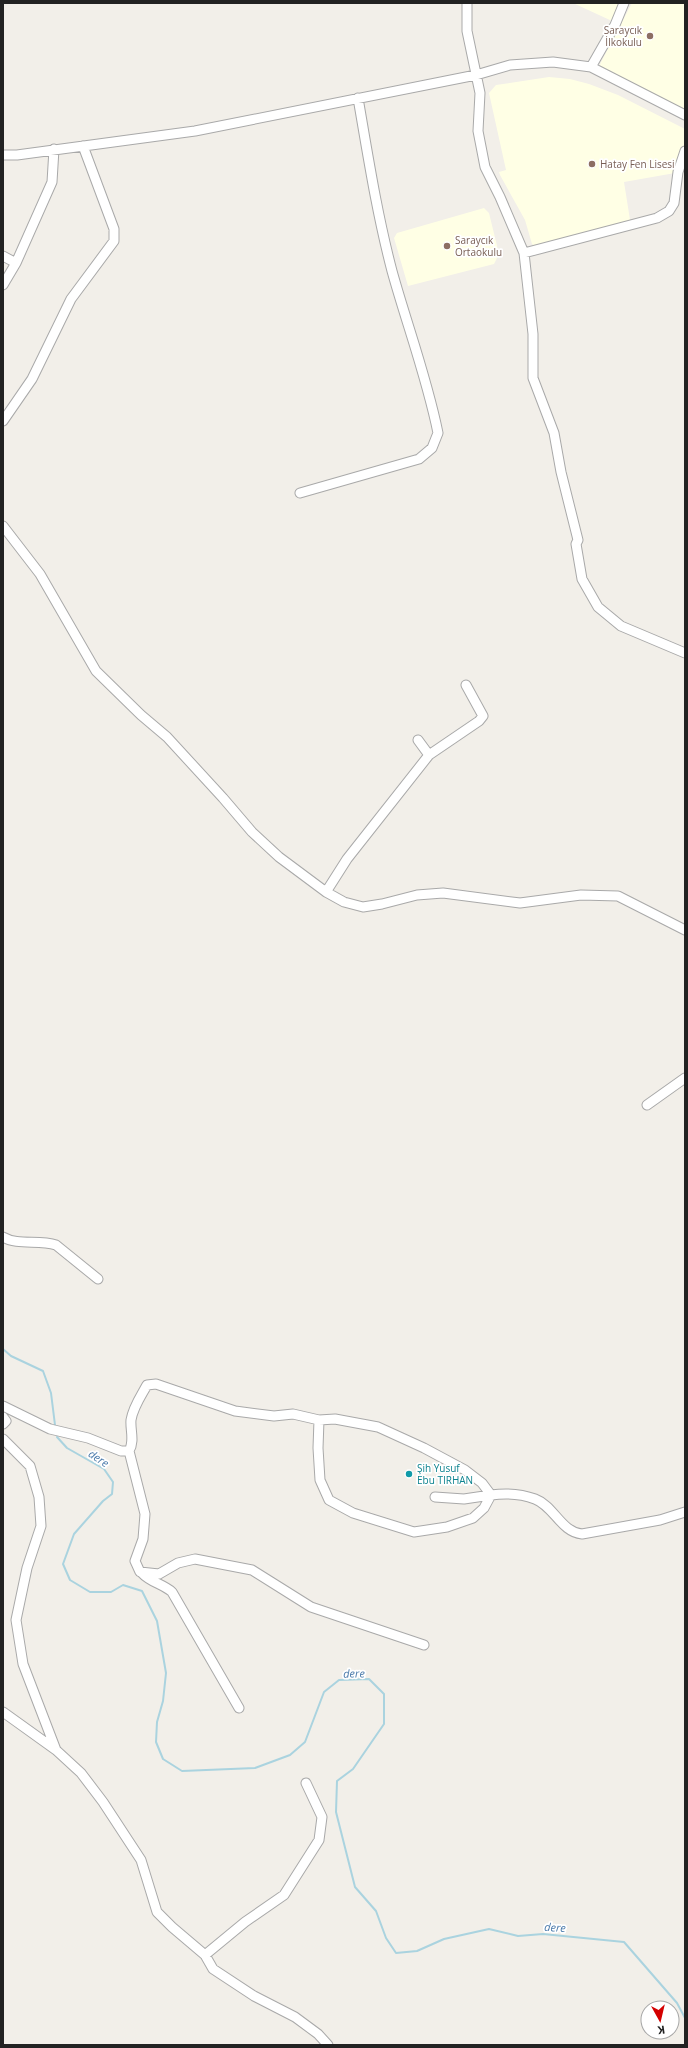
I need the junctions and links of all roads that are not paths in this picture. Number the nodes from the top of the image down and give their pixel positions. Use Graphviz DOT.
graph roads {
  1 [pos="467,3"];
  2 [pos="624,3"];
  3 [pos="591,67"];
  4 [pos="476,75"];
  5 [pos="358,98"];
  6 [pos="685,115"];
  7 [pos="83,146"];
  8 [pos="54,149"];
  9 [pos="685,151"];
  10 [pos="3,155"];
  11 [pos="524,254"];
  12 [pos="3,256"];
  13 [pos="16,263"];
  14 [pos="3,286"];
  15 [pos="3,421"];
  16 [pos="300,493"];
  17 [pos="3,526"];
  18 [pos="685,653"];
  19 [pos="466,685"];
  20 [pos="418,740"];
  21 [pos="429,755"];
  22 [pos="326,892"];
  23 [pos="685,930"];
  24 [pos="685,1078"];
  25 [pos="647,1105"];
  26 [pos="3,1237"];
  27 [pos="98,1279"];
  28 [pos="3,1406"];
  29 [pos="3,1417"];
  30 [pos="319,1420"];
  31 [pos="3,1424"];
  32 [pos="3,1439"];
  33 [pos="129,1451"];
  34 [pos="491,1495"];
  35 [pos="435,1497"];
  36 [pos="685,1512"];
  37 [pos="140,1572"];
  38 [pos="424,1646"];
  39 [pos="240,1708"];
  40 [pos="3,1712"];
  41 [pos="56,1750"];
  42 [pos="306,1783"];
  43 [pos="205,1956"];
  44 [pos="328,2045"];
  1 -- 4 [label="street"];
  2 -- 3 [label="street"];
  3 -- 4 [label="street"];
  3 -- 6 [label="street"];
  4 -- 5 [label="street"];
  4 -- 11 [label="street"];
  5 -- 7 [label="street"];
  5 -- 16 [label="street"];
  7 -- 8 [label="street"];
  7 -- 15 [label="street"];
  8 -- 10 [label="street"];
  8 -- 13 [label="street"];
  9 -- 11 [label="street"];
  11 -- 18 [label="street"];
  12 -- 13 [label="street"];
  13 -- 14 [label="street"];
  17 -- 22 [label="street"];
  19 -- 21 [label="street"];
  20 -- 21 [label="street"];
  21 -- 22 [label="street"];
  22 -- 23 [label="street"];
  24 -- 25 [label="street"];
  26 -- 27 [label="street"];
  28 -- 33 [label="street"];
  29 -- 31 [label="street"];
  30 -- 33 [label="street"];
  30 -- 34 [label="street"];
  30 -- 34 [label="street"];
  32 -- 41 [label="street"];
  33 -- 37 [label="street"];
  34 -- 35 [label="street"];
  34 -- 36 [label="street"];
  37 -- 38 [label="street"];
  37 -- 39 [label="street"];
  40 -- 41 [label="street"];
  41 -- 43 [label="street"];
  42 -- 43 [label="street"];
  43 -- 44 [label="street"];
}
